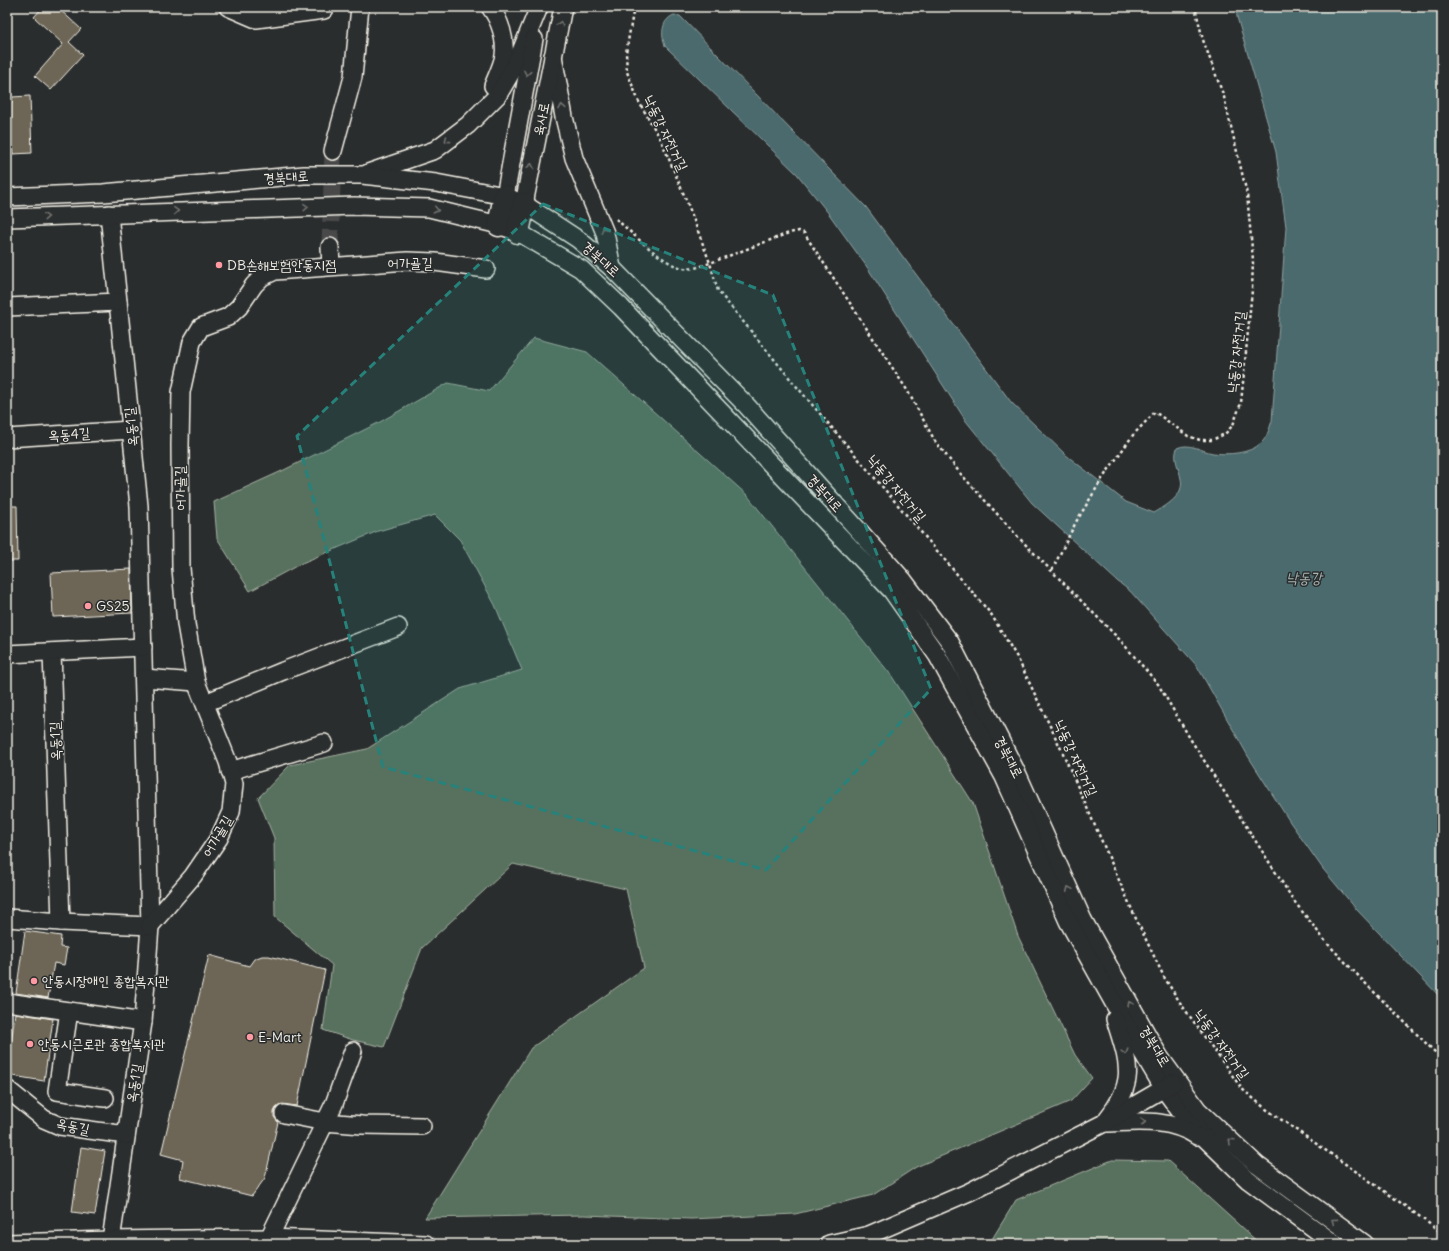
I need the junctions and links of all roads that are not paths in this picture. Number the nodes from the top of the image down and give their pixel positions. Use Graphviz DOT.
graph roads {
  1 [pos="228,7"];
  2 [pos="326,7"];
  3 [pos="360,7"];
  4 [pos="490,7"];
  5 [pos="539,7"];
  6 [pos="563,7"];
  7 [pos="553,56"];
  8 [pos="468,125"];
  9 [pos="333,151"];
  10 [pos="362,175"];
  11 [pos="7,197"];
  12 [pos="514,200"];
  13 [pos="109,214"];
  14 [pos="7,218"];
  15 [pos="509,229"];
  16 [pos="330,247"];
  17 [pos="331,266"];
  18 [pos="612,268"];
  19 [pos="486,269"];
  20 [pos="118,302"];
  21 [pos="7,307"];
  22 [pos="131,430"];
  23 [pos="7,438"];
  24 [pos="398,627"];
  25 [pos="143,647"];
  26 [pos="52,652"];
  27 [pos="7,654"];
  28 [pos="144,678"];
  29 [pos="196,682"];
  30 [pos="205,703"];
  31 [pos="324,742"];
  32 [pos="230,771"];
  33 [pos="7,918"];
  34 [pos="61,922"];
  35 [pos="150,926"];
  36 [pos="1106,988"];
  37 [pos="7,1002"];
  38 [pos="69,1011"];
  39 [pos="144,1022"];
  40 [pos="353,1051"];
  41 [pos="1170,1085"];
  42 [pos="7,1089"];
  43 [pos="105,1098"];
  44 [pos="284,1114"];
  45 [pos="325,1122"];
  46 [pos="1104,1123"];
  47 [pos="422,1126"];
  48 [pos="126,1135"];
  49 [pos="1212,1145"];
  50 [pos="269,1238"];
  51 [pos="112,1242"];
  52 [pos="7,1243"];
  53 [pos="426,1244"];
  54 [pos="830,1244"];
  55 [pos="1335,1244"];
  56 [pos="1365,1244"];
  1 -- 2 [label="street"];
  3 -- 9 [label="street"];
  4 -- 8 [label="street"];
  5 -- 8 [label="street"];
  5 -- 12 [label="street, 육사로, one-way"];
  7 -- 6 [label="street, 육사로, one-way"];
  12 -- 7 [label="street, 육사로, one-way"];
  18 -- 7 [label="street, one-way"];
  8 -- 10 [label="street, one-way"];
  10 -- 11 [label="street, 경북대로"];
  10 -- 12 [label="street, 경북대로"];
  12 -- 15 [label="main road, 육사로"];
  12 -- 18 [label="street, 경북대로"];
  14 -- 13 [label="street, 경북대로, one-way"];
  13 -- 15 [label="street, 경북대로, one-way"];
  13 -- 20 [label="street, 옥동1길"];
  15 -- 36 [label="street, 경북대로"];
  16 -- 17 [label="street"];
  17 -- 19 [label="street, 어가골길"];
  17 -- 29 [label="street, 어가골길"];
  41 -- 18 [label="street, 경북대로, one-way"];
  20 -- 21 [label="street"];
  20 -- 22 [label="street, 옥동1길"];
  22 -- 23 [label="street, 옥동4길"];
  22 -- 25 [label="street, 옥동1길"];
  24 -- 30 [label="street"];
  25 -- 26 [label="street"];
  25 -- 28 [label="street, 옥동1길"];
  26 -- 27 [label="street"];
  26 -- 34 [label="street, 옥동1길"];
  28 -- 29 [label="street"];
  28 -- 35 [label="street, 옥동1길"];
  29 -- 30 [label="street, 어가골길"];
  30 -- 32 [label="street, 어가골길"];
  31 -- 32 [label="street"];
  32 -- 35 [label="street, 어가골길"];
  33 -- 34 [label="street"];
  34 -- 35 [label="street"];
  35 -- 39 [label="street, 옥동1길"];
  36 -- 41 [label="street, 경북대로"];
  36 -- 46 [label="street, one-way"];
  37 -- 38 [label="street"];
  38 -- 39 [label="street"];
  38 -- 43 [label="street"];
  39 -- 48 [label="street, 옥동1길"];
  40 -- 45 [label="street"];
  41 -- 46 [label="street"];
  41 -- 49 [label="street, 경북대로"];
  56 -- 41 [label="street, 경북대로, one-way"];
  42 -- 48 [label="street, 옥동길"];
  44 -- 45 [label="street"];
  45 -- 47 [label="street"];
  45 -- 50 [label="street"];
  46 -- 49 [label="street, one-way"];
  46 -- 54 [label="street"];
  48 -- 51 [label="street, 옥동1길"];
  49 -- 55 [label="street, 경북대로"];
  50 -- 51 [label="street"];
  50 -- 53 [label="street"];
  51 -- 52 [label="street"];
}
